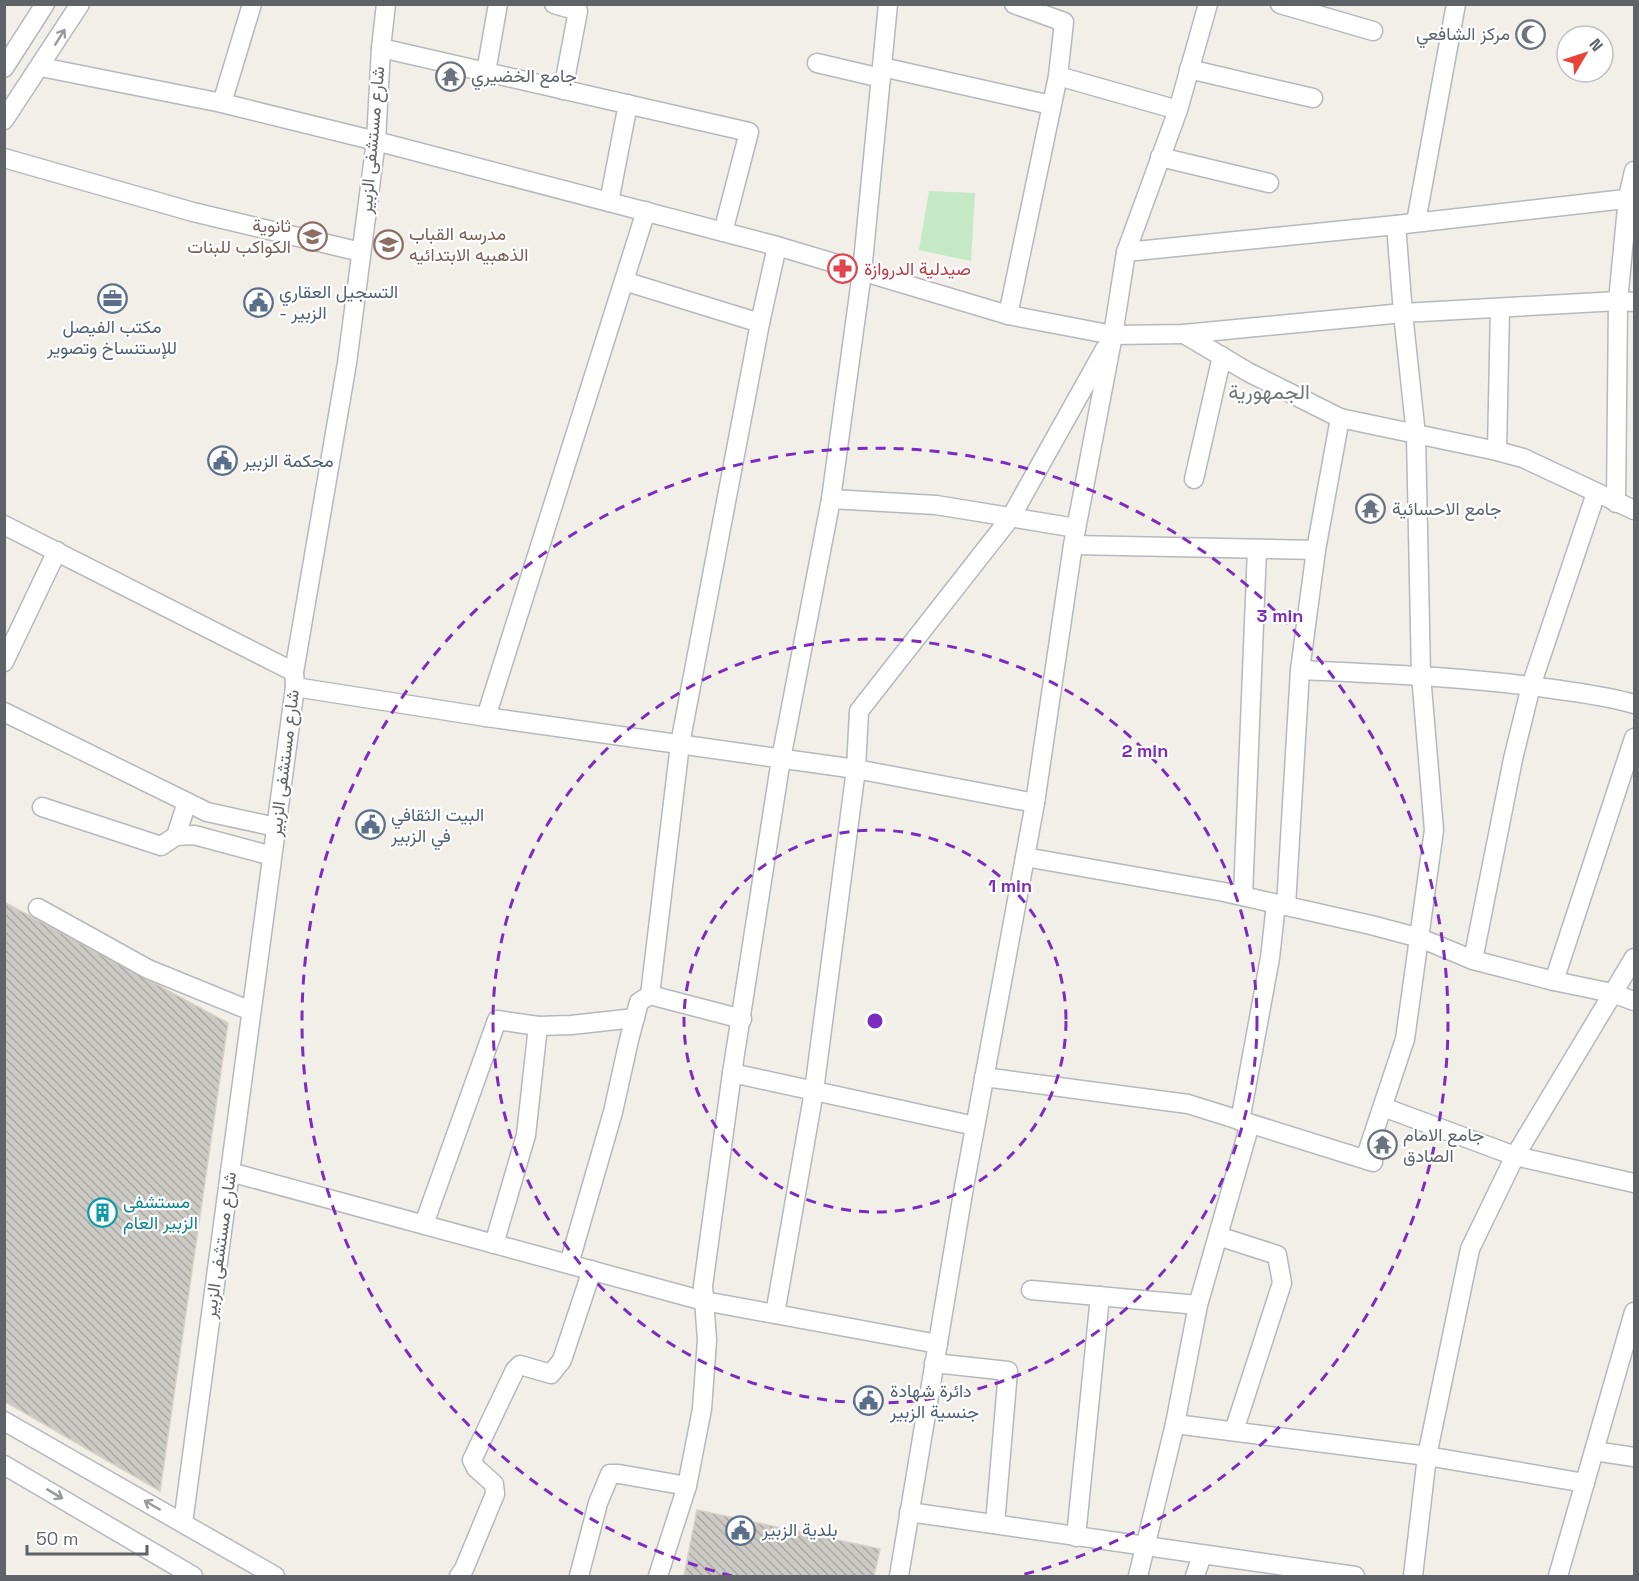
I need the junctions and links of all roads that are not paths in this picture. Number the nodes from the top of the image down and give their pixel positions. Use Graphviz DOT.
graph roads {
  1 [pos="45,4"];
  2 [pos="80,4"];
  3 [pos="252,4"];
  4 [pos="386,4"];
  5 [pos="498,4"];
  6 [pos="554,4"];
  7 [pos="888,4"];
  8 [pos="1014,4"];
  9 [pos="1208,4"];
  10 [pos="1280,4"];
  11 [pos="1456,4"];
  12 [pos="1373,31"];
  13 [pos="381,48"];
  14 [pos="817,63"];
  15 [pos="41,67"];
  16 [pos="4,68"];
  17 [pos="1189,69"];
  18 [pos="486,72"];
  19 [pos="881,72"];
  20 [pos="1058,76"];
  21 [pos="563,90"];
  22 [pos="1313,98"];
  23 [pos="222,103"];
  24 [pos="628,104"];
  25 [pos="1051,105"];
  26 [pos="1178,110"];
  27 [pos="4,120"];
  28 [pos="376,141"];
  29 [pos="1160,157"];
  30 [pos="4,158"];
  31 [pos="1635,171"];
  32 [pos="1269,183"];
  33 [pos="1631,197"];
  34 [pos="609,202"];
  35 [pos="646,212"];
  36 [pos="1416,222"];
  37 [pos="1396,225"];
  38 [pos="723,232"];
  39 [pos="777,246"];
  40 [pos="360,252"];
  41 [pos="1126,252"];
  42 [pos="862,272"];
  43 [pos="624,281"];
  44 [pos="1626,302"];
  45 [pos="1500,308"];
  46 [pos="1402,313"];
  47 [pos="1008,315"];
  48 [pos="760,323"];
  49 [pos="1184,334"];
  50 [pos="1113,335"];
  51 [pos="1221,356"];
  52 [pos="1340,418"];
  53 [pos="1416,435"];
  54 [pos="1497,451"];
  55 [pos="1626,456"];
  56 [pos="1194,479"];
  57 [pos="1596,493"];
  58 [pos="831,499"];
  59 [pos="1616,503"];
  60 [pos="1635,510"];
  61 [pos="1011,517"];
  62 [pos="4,525"];
  63 [pos="1075,536"];
  64 [pos="1257,549"];
  65 [pos="1316,550"];
  66 [pos="57,551"];
  67 [pos="4,662"];
  68 [pos="1300,670"];
  69 [pos="1421,675"];
  70 [pos="295,679"];
  71 [pos="1531,686"];
  72 [pos="1635,704"];
  73 [pos="4,712"];
  74 [pos="486,717"];
  75 [pos="1635,738"];
  76 [pos="680,744"];
  77 [pos="781,759"];
  78 [pos="856,769"];
  79 [pos="188,802"];
  80 [pos="1035,803"];
  81 [pos="42,807"];
  82 [pos="276,827"];
  83 [pos="176,836"];
  84 [pos="272,856"];
  85 [pos="1025,857"];
  86 [pos="1243,896"];
  87 [pos="1281,905"];
  88 [pos="38,908"];
  89 [pos="1419,938"];
  90 [pos="1635,958"];
  91 [pos="1473,960"];
  92 [pos="1554,981"];
  93 [pos="1612,993"];
  94 [pos="650,995"];
  95 [pos="1635,1001"];
  96 [pos="251,1011"];
  97 [pos="635,1018"];
  98 [pos="742,1019"];
  99 [pos="538,1026"];
  100 [pos="732,1073"];
  101 [pos="984,1077"];
  102 [pos="814,1091"];
  103 [pos="1383,1107"];
  104 [pos="1245,1122"];
  105 [pos="975,1126"];
  106 [pos="1515,1156"];
  107 [pos="230,1172"];
  108 [pos="1635,1183"];
  109 [pos="424,1224"];
  110 [pos="1218,1236"];
  111 [pos="494,1244"];
  112 [pos="568,1264"];
  113 [pos="592,1270"];
  114 [pos="1031,1290"];
  115 [pos="1100,1296"];
  116 [pos="704,1301"];
  117 [pos="1198,1305"];
  118 [pos="1635,1312"];
  119 [pos="775,1314"];
  120 [pos="1632,1332"];
  121 [pos="938,1344"];
  122 [pos="934,1363"];
  123 [pos="4,1421"];
  124 [pos="1175,1424"];
  125 [pos="1234,1431"];
  126 [pos="1594,1451"];
  127 [pos="1427,1456"];
  128 [pos="1635,1457"];
  129 [pos="4,1465"];
  130 [pos="1585,1483"];
  131 [pos="687,1486"];
  132 [pos="909,1512"];
  133 [pos="183,1523"];
  134 [pos="995,1524"];
  135 [pos="1076,1537"];
  136 [pos="1146,1546"];
  137 [pos="1202,1555"];
  138 [pos="193,1576"];
  139 [pos="275,1576"];
  140 [pos="459,1576"];
  141 [pos="579,1576"];
  142 [pos="658,1576"];
  143 [pos="899,1576"];
  144 [pos="1138,1576"];
  145 [pos="1195,1576"];
  146 [pos="1354,1576"];
  147 [pos="1413,1576"];
  148 [pos="1558,1576"];
  1 -- 16 [label="street"];
  15 -- 2 [label="street, one-way"];
  3 -- 23 [label="street"];
  4 -- 13 [label="street, شارع مستشفى الزبير"];
  5 -- 18 [label="street"];
  6 -- 21 [label="street"];
  7 -- 19 [label="street"];
  8 -- 20 [label="street"];
  9 -- 17 [label="street"];
  10 -- 12 [label="street"];
  11 -- 36 [label="street"];
  13 -- 18 [label="street"];
  13 -- 28 [label="street, شارع مستشفى الزبير"];
  14 -- 19 [label="street"];
  15 -- 23 [label="street"];
  15 -- 27 [label="street"];
  17 -- 22 [label="street"];
  17 -- 26 [label="street"];
  18 -- 21 [label="street"];
  19 -- 25 [label="street"];
  19 -- 42 [label="street"];
  20 -- 25 [label="street"];
  20 -- 26 [label="street"];
  21 -- 24 [label="street"];
  23 -- 28 [label="street"];
  24 -- 34 [label="street"];
  24 -- 38 [label="street"];
  25 -- 47 [label="street"];
  26 -- 29 [label="street"];
  28 -- 34 [label="street"];
  28 -- 40 [label="street, شارع مستشفى الزبير"];
  29 -- 32 [label="street"];
  29 -- 41 [label="street"];
  30 -- 40 [label="street"];
  31 -- 33 [label="street"];
  33 -- 36 [label="street"];
  33 -- 44 [label="street"];
  34 -- 35 [label="street"];
  35 -- 38 [label="street"];
  35 -- 43 [label="street"];
  36 -- 37 [label="street"];
  37 -- 41 [label="street"];
  37 -- 46 [label="street"];
  38 -- 39 [label="street"];
  39 -- 42 [label="street"];
  39 -- 48 [label="street"];
  40 -- 70 [label="street, شارع مستشفى الزبير"];
  41 -- 50 [label="street"];
  42 -- 47 [label="street"];
  42 -- 58 [label="street"];
  43 -- 48 [label="street"];
  43 -- 74 [label="street"];
  44 -- 45 [label="street"];
  44 -- 55 [label="street"];
  45 -- 46 [label="street"];
  45 -- 54 [label="street"];
  46 -- 49 [label="street"];
  46 -- 53 [label="street"];
  47 -- 50 [label="street"];
  48 -- 76 [label="street"];
  49 -- 50 [label="street"];
  49 -- 51 [label="street"];
  50 -- 61 [label="street"];
  50 -- 63 [label="street"];
  51 -- 52 [label="street"];
  51 -- 56 [label="street"];
  52 -- 53 [label="street"];
  52 -- 65 [label="street"];
  53 -- 54 [label="street"];
  53 -- 69 [label="street"];
  54 -- 57 [label="street"];
  55 -- 59 [label="street"];
  57 -- 59 [label="street"];
  57 -- 71 [label="street"];
  58 -- 61 [label="street"];
  58 -- 77 [label="street"];
  59 -- 60 [label="street"];
  61 -- 63 [label="street"];
  61 -- 78 [label="street"];
  62 -- 66 [label="street"];
  63 -- 64 [label="street"];
  63 -- 80 [label="street"];
  64 -- 65 [label="street"];
  64 -- 86 [label="street"];
  65 -- 68 [label="street"];
  66 -- 67 [label="street"];
  66 -- 70 [label="street"];
  68 -- 69 [label="street"];
  68 -- 87 [label="street"];
  69 -- 71 [label="street"];
  69 -- 89 [label="street"];
  70 -- 74 [label="street"];
  70 -- 82 [label="street, شارع مستشفى الزبير"];
  71 -- 72 [label="street"];
  71 -- 91 [label="street"];
  73 -- 79 [label="street"];
  74 -- 76 [label="street"];
  75 -- 92 [label="street"];
  76 -- 77 [label="street"];
  76 -- 94 [label="street"];
  77 -- 78 [label="street"];
  77 -- 98 [label="street"];
  78 -- 80 [label="street"];
  78 -- 102 [label="street"];
  79 -- 82 [label="street"];
  79 -- 83 [label="street"];
  80 -- 85 [label="street"];
  81 -- 83 [label="street"];
  82 -- 84 [label="street, شارع مستشفى الزبير"];
  83 -- 84 [label="street"];
  84 -- 96 [label="street, شارع مستشفى الزبير"];
  85 -- 86 [label="street"];
  85 -- 101 [label="street"];
  86 -- 87 [label="street"];
  87 -- 89 [label="street"];
  87 -- 104 [label="street"];
  88 -- 96 [label="street"];
  89 -- 91 [label="street"];
  89 -- 103 [label="street"];
  90 -- 93 [label="street"];
  91 -- 92 [label="street"];
  92 -- 93 [label="street"];
  93 -- 95 [label="street"];
  93 -- 106 [label="street"];
  94 -- 97 [label="street"];
  94 -- 98 [label="street"];
  96 -- 107 [label="street, شارع مستشفى الزبير"];
  97 -- 99 [label="street"];
  97 -- 112 [label="street"];
  98 -- 100 [label="street"];
  99 -- 109 [label="street"];
  99 -- 111 [label="street"];
  100 -- 102 [label="street"];
  100 -- 116 [label="street"];
  101 -- 104 [label="street"];
  101 -- 105 [label="street"];
  102 -- 105 [label="street"];
  102 -- 119 [label="street"];
  103 -- 104 [label="street"];
  103 -- 106 [label="street"];
  104 -- 110 [label="street"];
  105 -- 121 [label="street"];
  106 -- 108 [label="street"];
  106 -- 127 [label="street"];
  107 -- 109 [label="street"];
  107 -- 133 [label="street, شارع مستشفى الزبير"];
  109 -- 111 [label="street"];
  110 -- 117 [label="street"];
  110 -- 125 [label="street"];
  111 -- 112 [label="street"];
  112 -- 113 [label="street"];
  113 -- 116 [label="street"];
  113 -- 140 [label="street"];
  114 -- 115 [label="street"];
  115 -- 117 [label="street"];
  115 -- 135 [label="street"];
  116 -- 119 [label="street"];
  116 -- 131 [label="street"];
  117 -- 124 [label="street"];
  118 -- 120 [label="street"];
  119 -- 121 [label="street"];
  120 -- 126 [label="street"];
  121 -- 122 [label="street"];
  122 -- 132 [label="street"];
  122 -- 134 [label="street"];
  133 -- 123 [label="street, one-way"];
  124 -- 125 [label="street"];
  124 -- 136 [label="street"];
  125 -- 127 [label="street"];
  126 -- 128 [label="street"];
  126 -- 130 [label="street"];
  127 -- 130 [label="street"];
  127 -- 147 [label="street"];
  129 -- 138 [label="street, one-way"];
  130 -- 148 [label="street"];
  131 -- 141 [label="street"];
  131 -- 142 [label="street"];
  132 -- 134 [label="street"];
  132 -- 143 [label="street"];
  133 -- 139 [label="street"];
  134 -- 135 [label="street"];
  135 -- 136 [label="street"];
  136 -- 137 [label="street"];
  136 -- 144 [label="street"];
  137 -- 145 [label="street"];
  137 -- 146 [label="street"];
}
